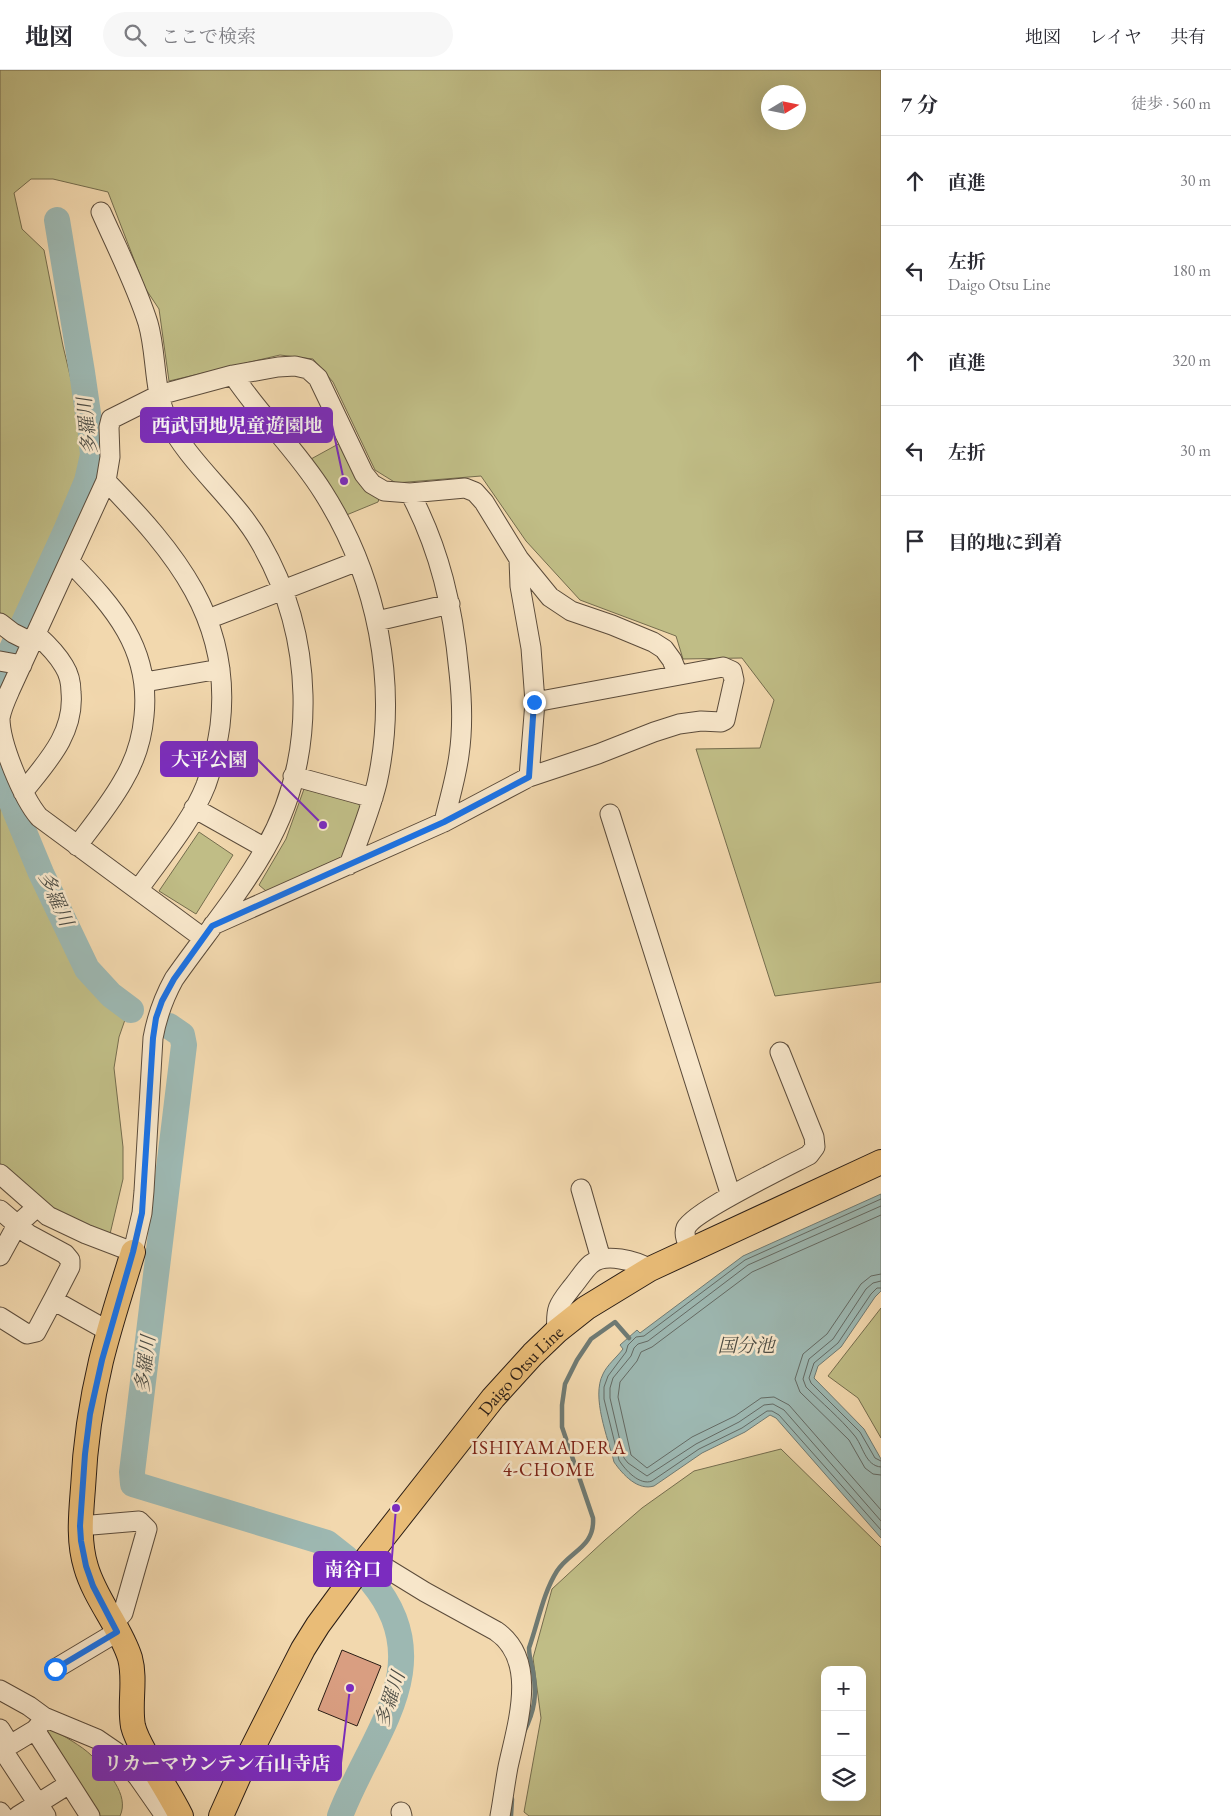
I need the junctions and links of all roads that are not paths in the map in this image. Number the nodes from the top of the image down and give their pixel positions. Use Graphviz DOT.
graph roads {
  1 [pos="102,212"];
  2 [pos="233,375"];
  3 [pos="159,396"];
  4 [pos="106,481"];
  5 [pos="410,493"];
  6 [pos="518,559"];
  7 [pos="358,561"];
  8 [pos="70,562"];
  9 [pos="284,591"];
  10 [pos="450,604"];
  11 [pos="208,618"];
  12 [pos="376,621"];
  13 [pos="0,623"];
  14 [pos="35,639"];
  15 [pos="0,661"];
  16 [pos="22,666"];
  17 [pos="220,669"];
  18 [pos="678,676"];
  19 [pos="145,682"];
  20 [pos="534,702"];
  21 [pos="293,776"];
  22 [pos="529,777"];
  23 [pos="23,792"];
  24 [pos="372,798"];
  25 [pos="194,808"];
  26 [pos="610,814"];
  27 [pos="444,822"];
  28 [pos="77,846"];
  29 [pos="265,848"];
  30 [pos="349,866"];
  31 [pos="244,881"];
  32 [pos="138,890"];
  33 [pos="281,894"];
  34 [pos="207,932"];
  35 [pos="780,1052"];
  36 [pos="881,1162"];
  37 [pos="0,1174"];
  38 [pos="581,1189"];
  39 [pos="731,1196"];
  40 [pos="38,1207"];
  41 [pos="0,1210"];
  42 [pos="17,1224"];
  43 [pos="86,1234"];
  44 [pos="691,1250"];
  45 [pos="133,1252"];
  46 [pos="0,1256"];
  47 [pos="601,1259"];
  48 [pos="70,1260"];
  49 [pos="650,1270"];
  50 [pos="53,1300"];
  51 [pos="0,1317"];
  52 [pos="557,1331"];
  53 [pos="110,1332"];
  54 [pos="80,1526"];
  55 [pos="368,1557"];
  56 [pos="115,1628"];
  57 [pos="55,1669"];
  58 [pos="0,1690"];
  59 [pos="40,1724"];
  60 [pos="0,1729"];
  61 [pos="4,1748"];
  62 [pos="69,1784"];
  63 [pos="42,1810"];
  64 [pos="0,1812"];
  65 [pos="3,1816"];
  66 [pos="18,1816"];
  67 [pos="90,1816"];
  68 [pos="169,1816"];
  69 [pos="182,1816"];
  70 [pos="221,1816"];
  71 [pos="500,1816"];
  1 -- 3 [label="street"];
  2 -- 3 [label="street"];
  2 -- 5 [label="street"];
  2 -- 7 [label="street"];
  3 -- 4 [label="street"];
  3 -- 9 [label="street"];
  4 -- 8 [label="street"];
  4 -- 11 [label="street"];
  5 -- 6 [label="street"];
  5 -- 10 [label="street"];
  6 -- 18 [label="street"];
  6 -- 20 [label="street"];
  7 -- 9 [label="street"];
  7 -- 12 [label="street"];
  8 -- 14 [label="street"];
  8 -- 19 [label="street"];
  9 -- 11 [label="street"];
  9 -- 21 [label="street"];
  10 -- 12 [label="street"];
  10 -- 27 [label="street"];
  11 -- 17 [label="street"];
  12 -- 24 [label="street"];
  13 -- 14 [label="street"];
  14 -- 16 [label="street"];
  14 -- 23 [label="street"];
  15 -- 16 [label="street"];
  16 -- 23 [label="street"];
  17 -- 19 [label="street"];
  17 -- 25 [label="street"];
  18 -- 20 [label="street"];
  18 -- 22 [label="street"];
  19 -- 28 [label="street"];
  20 -- 22 [label="street"];
  21 -- 24 [label="street"];
  21 -- 29 [label="street"];
  22 -- 27 [label="street"];
  23 -- 28 [label="street"];
  24 -- 30 [label="street"];
  25 -- 29 [label="street"];
  25 -- 32 [label="street"];
  26 -- 39 [label="street"];
  27 -- 30 [label="street"];
  28 -- 32 [label="street"];
  29 -- 31 [label="street"];
  30 -- 33 [label="street"];
  31 -- 33 [label="street"];
  31 -- 34 [label="street"];
  32 -- 34 [label="street"];
  33 -- 34 [label="street"];
  34 -- 45 [label="street"];
  35 -- 39 [label="street"];
  36 -- 44 [label="main road, Daigo Otsu Line"];
  37 -- 40 [label="street"];
  38 -- 47 [label="street"];
  39 -- 44 [label="street"];
  40 -- 42 [label="street"];
  40 -- 43 [label="street"];
  41 -- 42 [label="street"];
  42 -- 46 [label="street"];
  42 -- 48 [label="street"];
  43 -- 45 [label="street"];
  43 -- 48 [label="street"];
  44 -- 49 [label="main road, Daigo Otsu Line"];
  45 -- 53 [label="main road"];
  47 -- 49 [label="street"];
  47 -- 52 [label="street"];
  48 -- 50 [label="street"];
  49 -- 52 [label="main road, Daigo Otsu Line"];
  50 -- 51 [label="street"];
  50 -- 53 [label="street"];
  52 -- 55 [label="main road, Daigo Otsu Line"];
  53 -- 54 [label="main road"];
  54 -- 56 [label="main road"];
  54 -- 56 [label="street"];
  55 -- 70 [label="main road, Daigo Otsu Line"];
  55 -- 71 [label="street"];
  56 -- 57 [label="street"];
  56 -- 69 [label="main road"];
  58 -- 59 [label="street"];
  59 -- 61 [label="street"];
  59 -- 62 [label="street"];
  59 -- 68 [label="street"];
  60 -- 61 [label="street"];
  61 -- 63 [label="street"];
  62 -- 63 [label="street"];
  62 -- 67 [label="street"];
  63 -- 66 [label="street"];
  64 -- 65 [label="street"];
}
